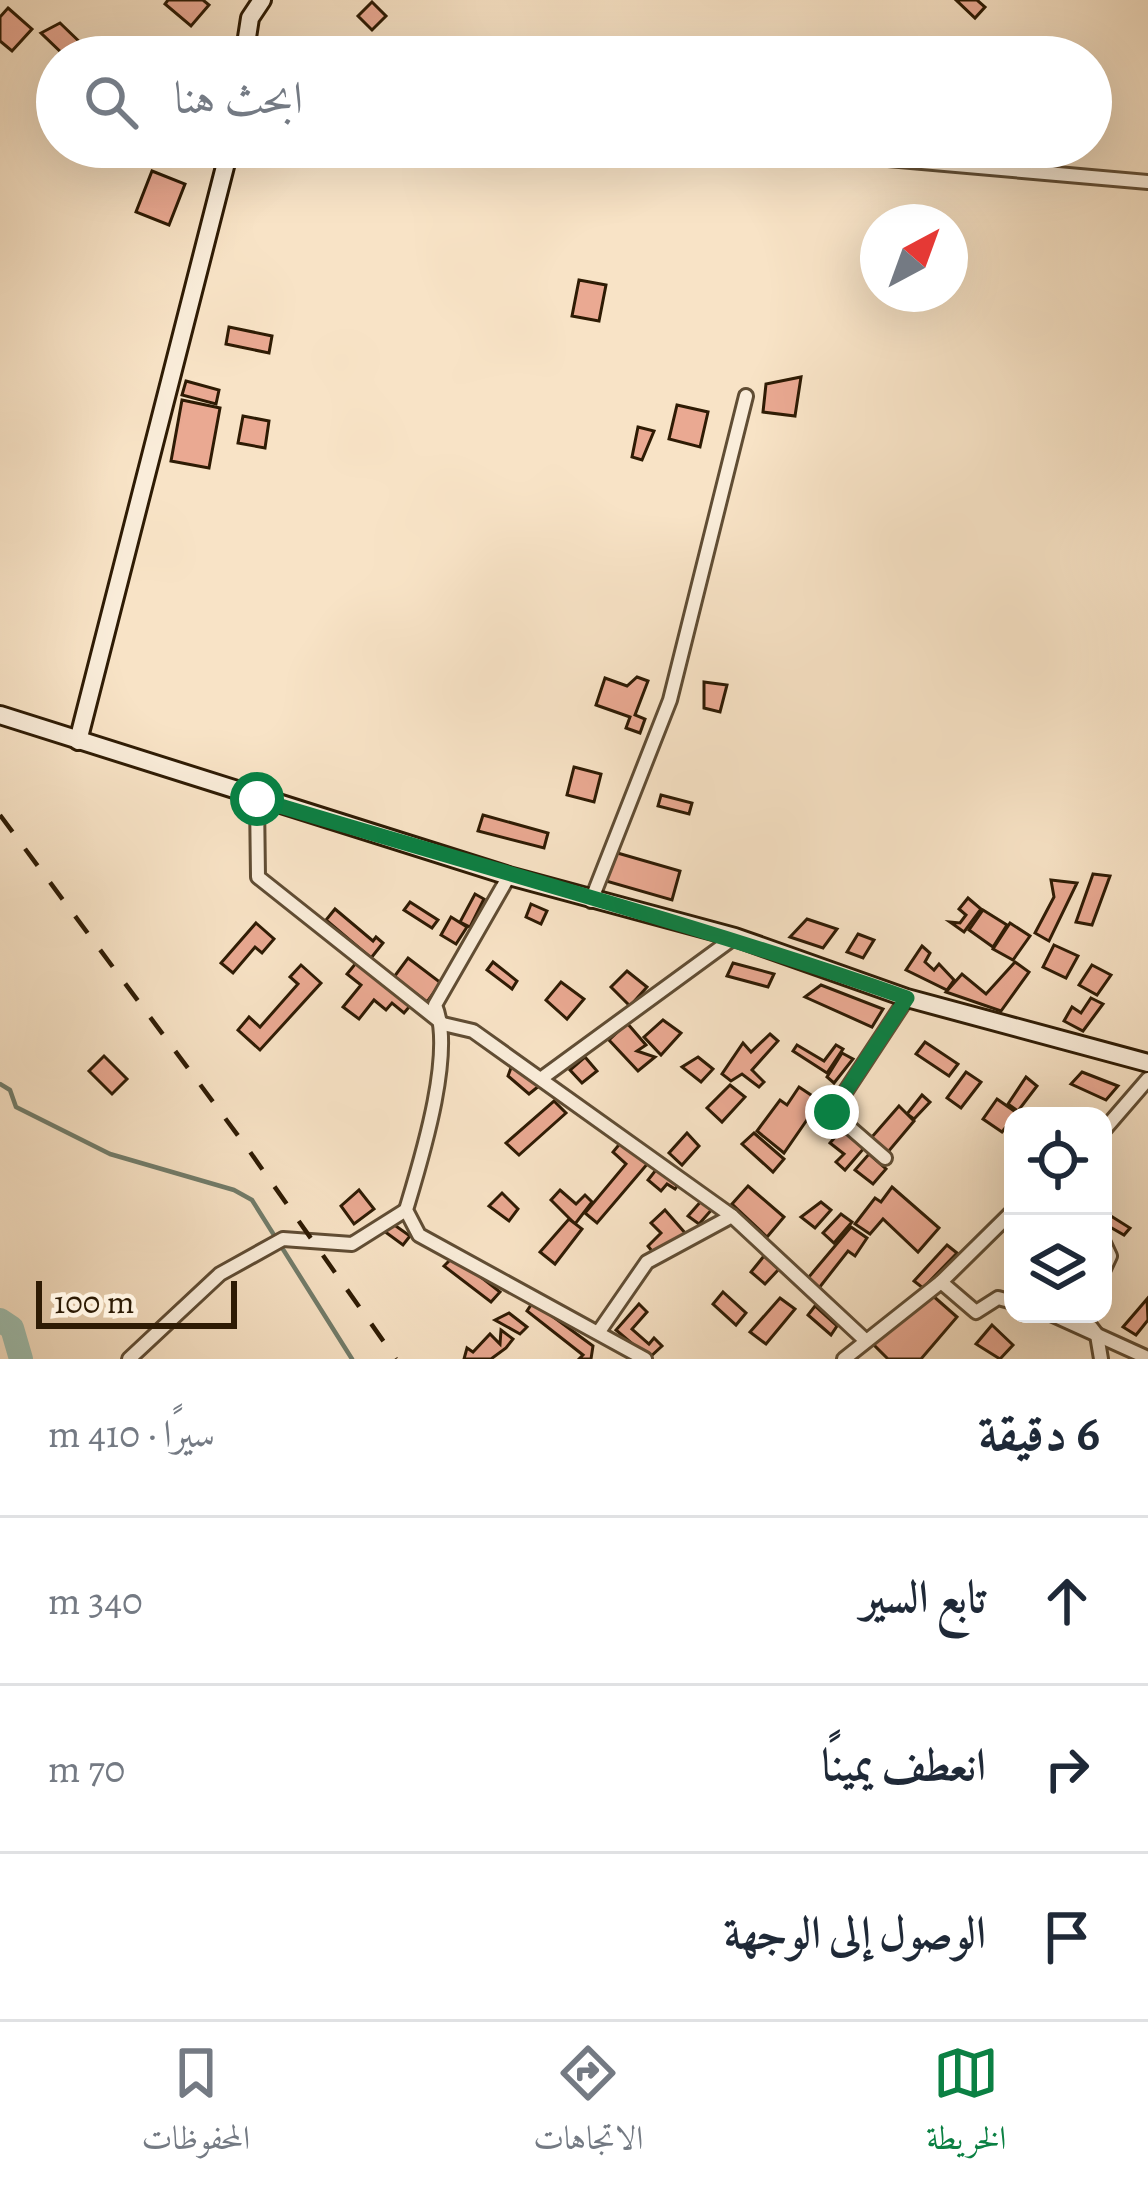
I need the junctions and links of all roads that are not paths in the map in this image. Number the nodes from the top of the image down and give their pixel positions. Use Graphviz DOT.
graph roads {
  1 [pos="262,0"];
  2 [pos="247,36"];
  3 [pos="226,168"];
  4 [pos="989,168"];
  5 [pos="1148,182"];
  6 [pos="746,396"];
  7 [pos="0,715"];
  8 [pos="77,741"];
  9 [pos="257,799"];
  10 [pos="509,876"];
  11 [pos="591,901"];
  12 [pos="735,938"];
  13 [pos="907,998"];
  14 [pos="443,1024"];
  15 [pos="1148,1064"];
  16 [pos="542,1078"];
  17 [pos="1148,1079"];
  18 [pos="1112,1121"];
  19 [pos="885,1158"];
  20 [pos="406,1210"];
  21 [pos="1009,1215"];
  22 [pos="732,1216"];
  23 [pos="940,1282"];
  24 [pos="1004,1300"];
  25 [pos="1071,1323"];
  26 [pos="1088,1323"];
  27 [pos="600,1330"];
  28 [pos="1097,1335"];
  29 [pos="864,1339"];
  30 [pos="1148,1358"];
  31 [pos="129,1359"];
  32 [pos="645,1359"];
  33 [pos="844,1359"];
  34 [pos="1101,1359"];
  1 -- 2 [label="main road"];
  3 -- 8 [label="main road"];
  4 -- 5 [label="street"];
  6 -- 11 [label="street"];
  7 -- 8 [label="main road"];
  8 -- 9 [label="main road"];
  9 -- 10 [label="main road"];
  9 -- 14 [label="street"];
  10 -- 11 [label="main road"];
  10 -- 14 [label="street"];
  11 -- 12 [label="main road"];
  12 -- 13 [label="main road"];
  12 -- 16 [label="street"];
  13 -- 15 [label="main road"];
  13 -- 19 [label="street"];
  14 -- 16 [label="street"];
  14 -- 20 [label="street"];
  16 -- 22 [label="street"];
  17 -- 18 [label="street"];
  20 -- 27 [label="street"];
  20 -- 31 [label="street"];
  21 -- 23 [label="street"];
  22 -- 27 [label="street"];
  22 -- 29 [label="street"];
  23 -- 24 [label="street"];
  23 -- 29 [label="street"];
  25 -- 28 [label="street"];
  26 -- 28 [label="street"];
  27 -- 32 [label="street"];
  28 -- 30 [label="street"];
  28 -- 34 [label="street"];
  29 -- 33 [label="street"];
}
